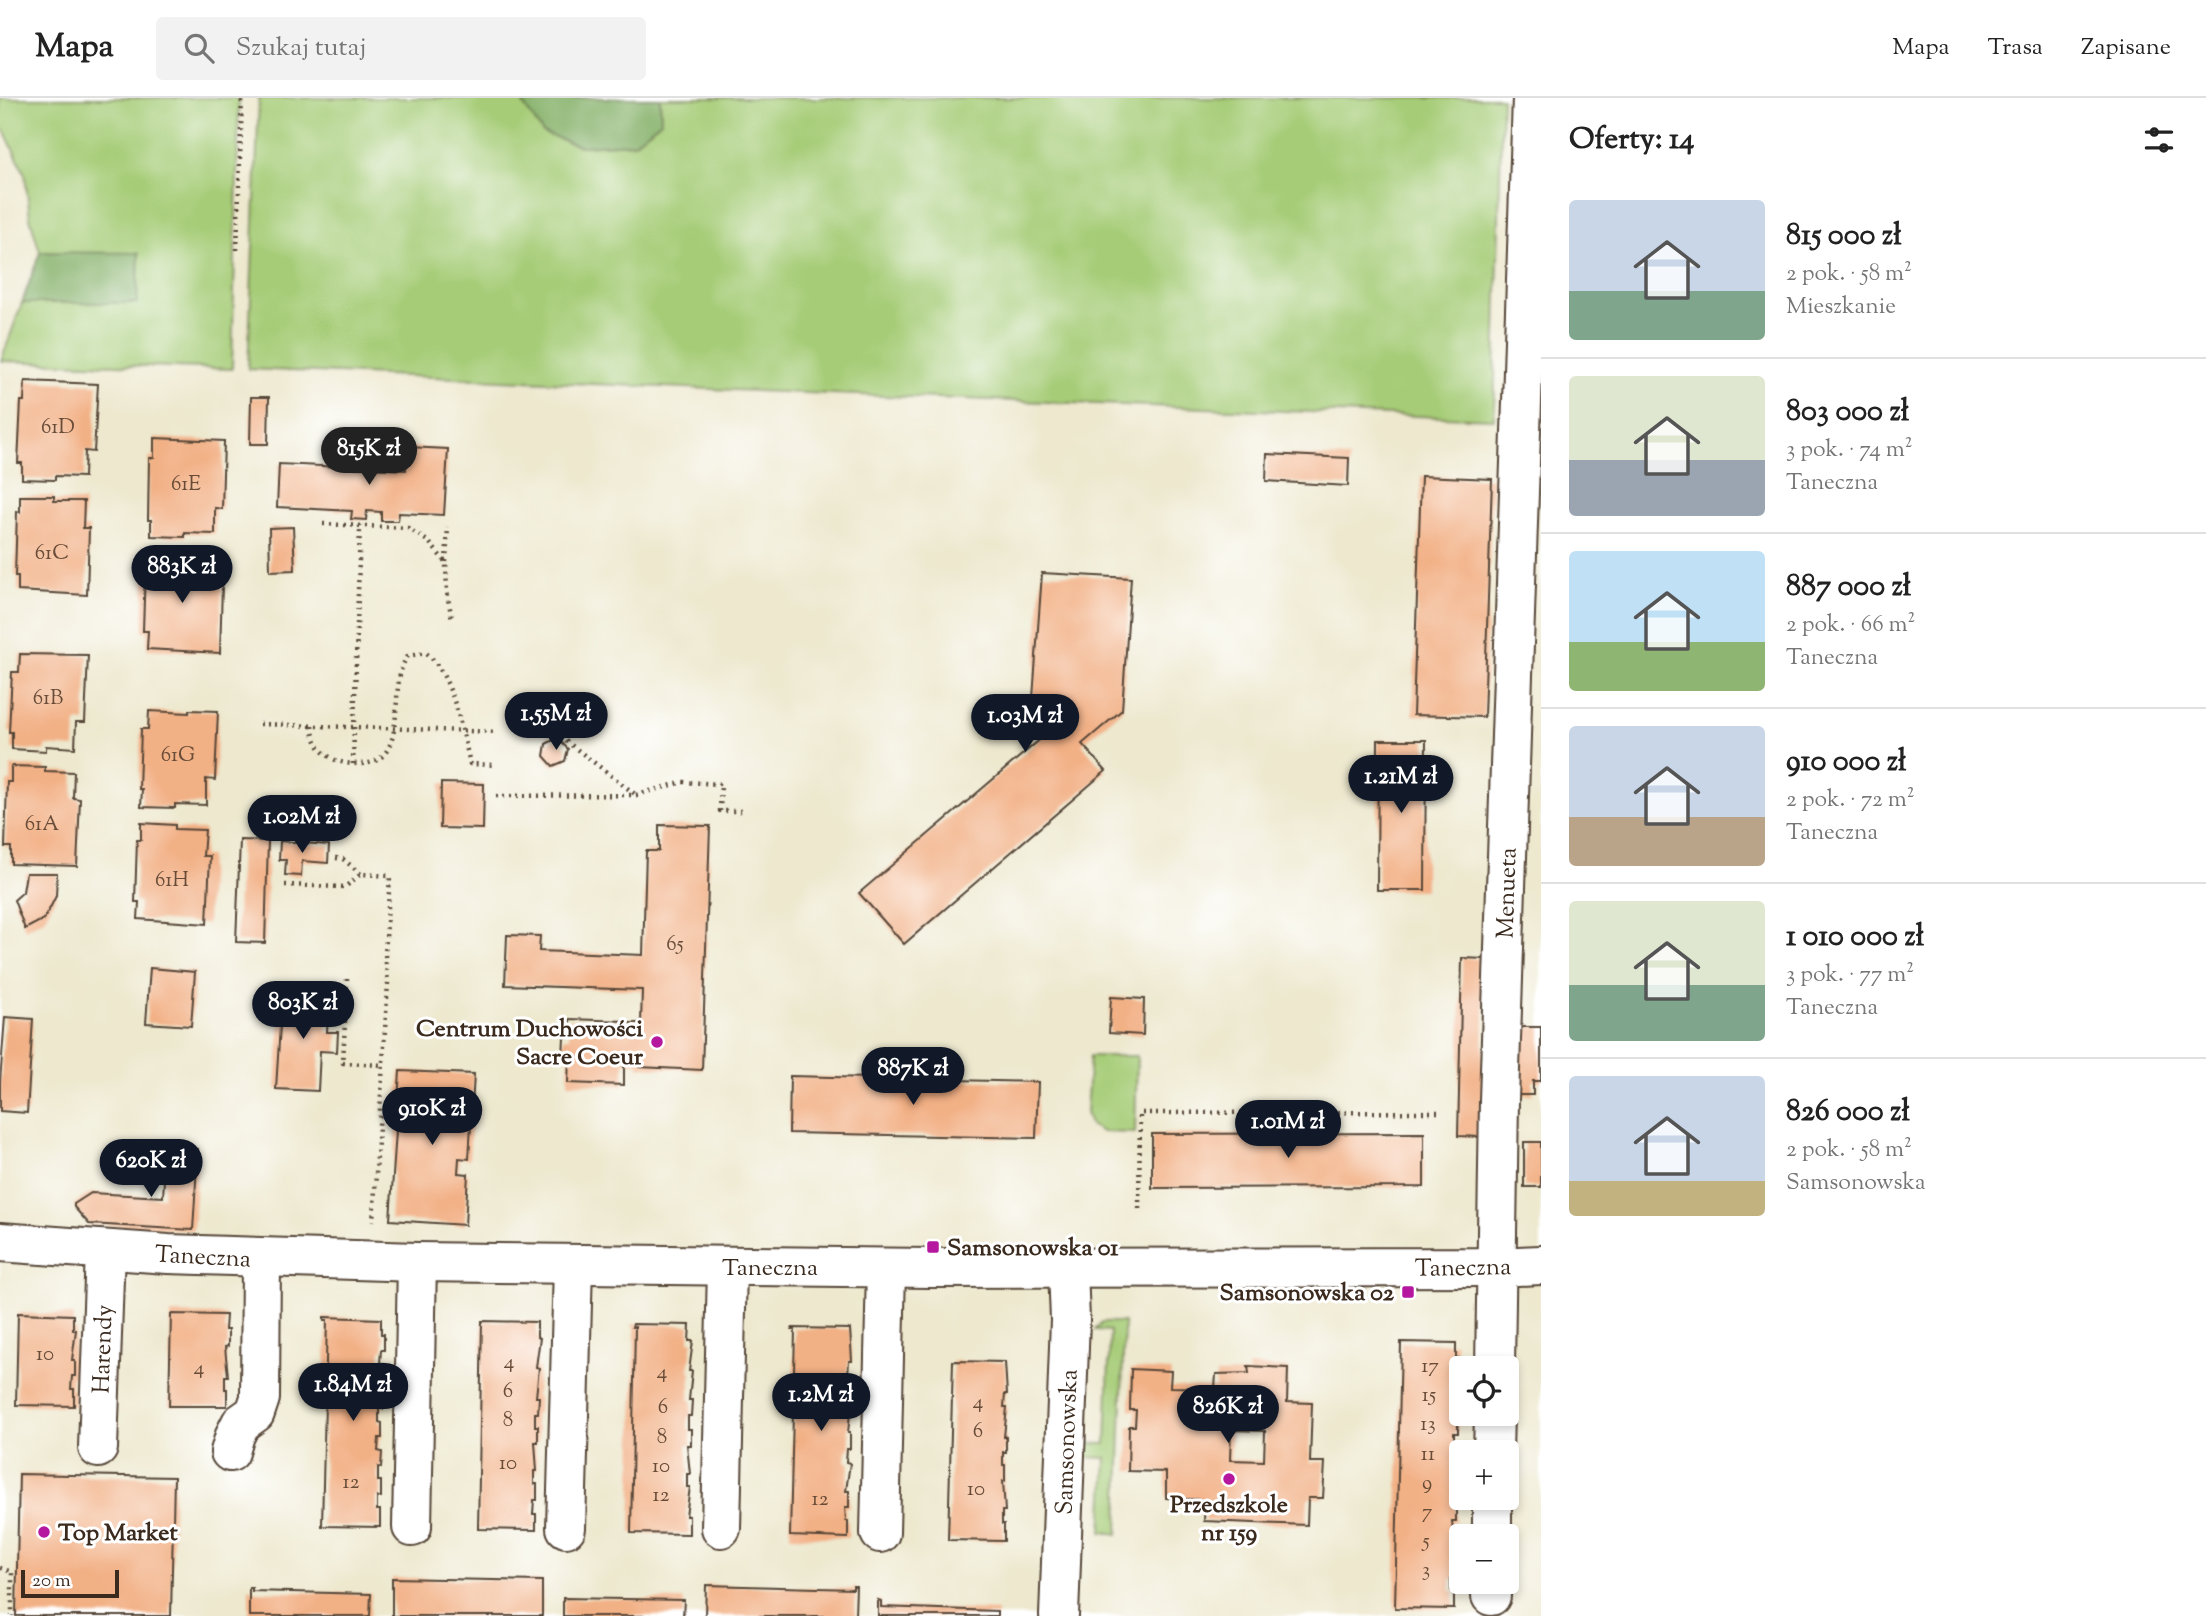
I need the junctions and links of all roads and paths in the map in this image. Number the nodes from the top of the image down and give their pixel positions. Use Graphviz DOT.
graph roads {
  1 [pos="242,98"];
  2 [pos="1532,98"];
  3 [pos="237,250"];
  4 [pos="323,524"];
  5 [pos="360,525"];
  6 [pos="448,527"];
  7 [pos="446,563"];
  8 [pos="452,619"];
  9 [pos="260,724"];
  10 [pos="312,726"];
  11 [pos="354,727"];
  12 [pos="394,729"];
  13 [pos="463,731"];
  14 [pos="497,732"];
  15 [pos="566,741"];
  16 [pos="353,764"];
  17 [pos="496,765"];
  18 [pos="636,795"];
  19 [pos="496,796"];
  20 [pos="744,811"];
  21 [pos="336,858"];
  22 [pos="360,874"];
  23 [pos="285,884"];
  24 [pos="347,979"];
  25 [pos="383,1065"];
  26 [pos="1443,1112"];
  27 [pos="1139,1209"];
  28 [pos="373,1221"];
  29 [pos="0,1242"];
  30 [pos="105,1250"];
  31 [pos="261,1259"];
  32 [pos="417,1262"];
  33 [pos="573,1265"];
  34 [pos="1541,1265"];
  35 [pos="727,1267"];
  36 [pos="1496,1267"];
  37 [pos="886,1268"];
  38 [pos="1068,1269"];
  39 [pos="1495,1356"];
  40 [pos="98,1448"];
  41 [pos="230,1452"];
  42 [pos="412,1527"];
  43 [pos="566,1528"];
  44 [pos="721,1528"];
  45 [pos="880,1534"];
  46 [pos="0,1568"];
  47 [pos="12,1616"];
  48 [pos="1059,1616"];
  1 -- 3 [label="path"];
  2 -- 36 [label="street, Menueta"];
  4 -- 5 [label="path"];
  5 -- 7 [label="path"];
  5 -- 11 [label="path"];
  6 -- 7 [label="path"];
  7 -- 8 [label="path"];
  9 -- 10 [label="path"];
  10 -- 11 [label="path"];
  10 -- 16 [label="path"];
  11 -- 12 [label="path"];
  11 -- 16 [label="path"];
  12 -- 13 [label="path"];
  12 -- 13 [label="path"];
  12 -- 16 [label="path"];
  13 -- 14 [label="path"];
  13 -- 17 [label="path"];
  15 -- 18 [label="path"];
  18 -- 19 [label="path"];
  18 -- 20 [label="path"];
  21 -- 22 [label="path"];
  22 -- 23 [label="path"];
  22 -- 25 [label="path"];
  24 -- 25 [label="path"];
  25 -- 28 [label="path"];
  26 -- 27 [label="path"];
  29 -- 30 [label="street, Taneczna"];
  30 -- 31 [label="street, Taneczna"];
  30 -- 40 [label="street, Harendy"];
  31 -- 32 [label="street, Taneczna"];
  31 -- 41 [label="street"];
  32 -- 33 [label="street, Taneczna"];
  32 -- 42 [label="street"];
  33 -- 35 [label="street, Taneczna"];
  33 -- 43 [label="street"];
  34 -- 36 [label="street, Taneczna"];
  35 -- 37 [label="street, Taneczna"];
  35 -- 44 [label="street"];
  36 -- 38 [label="street, Taneczna"];
  36 -- 39 [label="street, Menueta"];
  37 -- 38 [label="street, Taneczna"];
  37 -- 45 [label="street"];
  38 -- 48 [label="street, Samsonowska"];
  46 -- 47 [label="path"];
}
